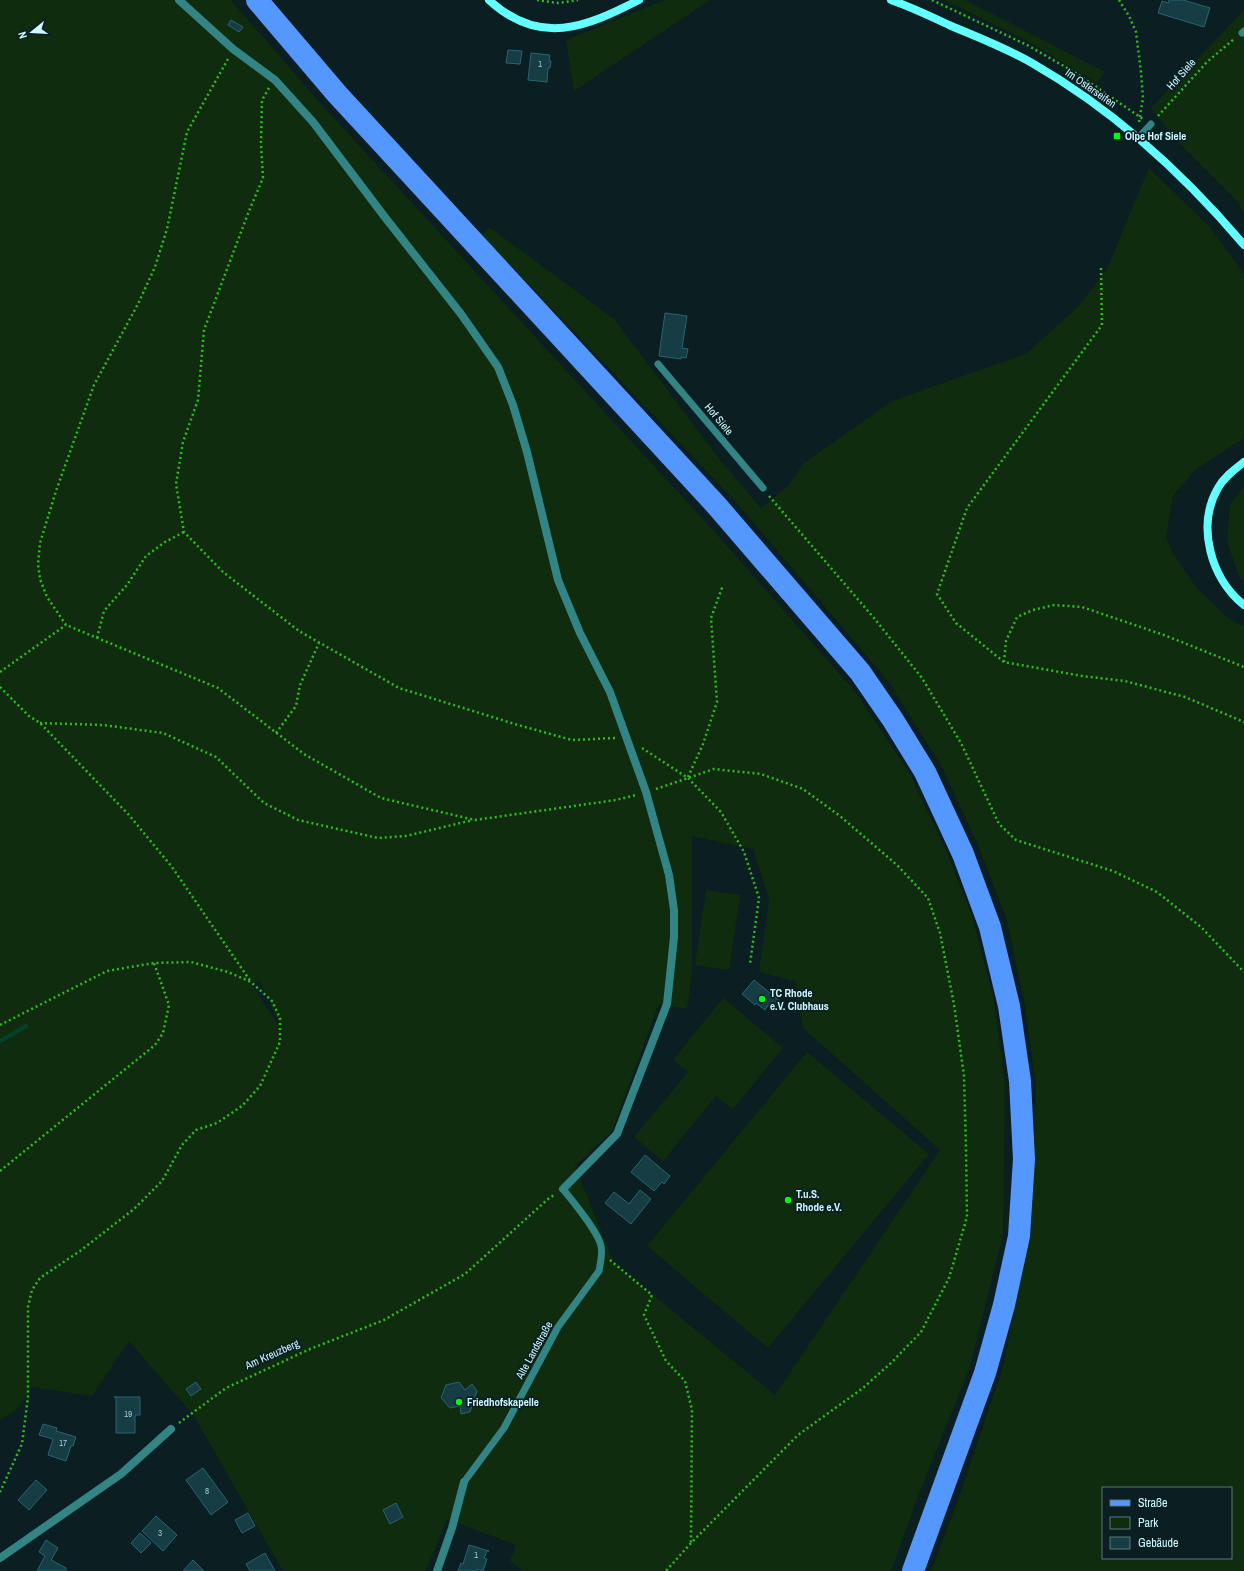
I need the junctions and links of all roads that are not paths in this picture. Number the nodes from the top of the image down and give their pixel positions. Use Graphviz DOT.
graph roads {
  1 [pos="179,0"];
  2 [pos="257,0"];
  3 [pos="489,0"];
  4 [pos="639,0"];
  5 [pos="891,0"];
  6 [pos="1151,124"];
  7 [pos="1139,137"];
  8 [pos="1244,245"];
  9 [pos="658,364"];
  10 [pos="1244,462"];
  11 [pos="763,488"];
  12 [pos="1244,605"];
  13 [pos="563,1189"];
  14 [pos="171,1429"];
  15 [pos="464,1482"];
  16 [pos="0,1558"];
  17 [pos="437,1571"];
  18 [pos="913,1571"];
  1 -- 13 [label="street"];
  2 -- 18 [label="main road"];
  3 -- 4 [label="street"];
  5 -- 7 [label="street, Im Osterseifen"];
  6 -- 7 [label="lane"];
  7 -- 8 [label="street, Im Osterseifen"];
  9 -- 11 [label="lane, Hof Siele"];
  10 -- 12 [label="street"];
  13 -- 15 [label="lane, Alte Landstraße"];
  14 -- 16 [label="street"];
  15 -- 17 [label="street, Alte Landstraße"];
}
